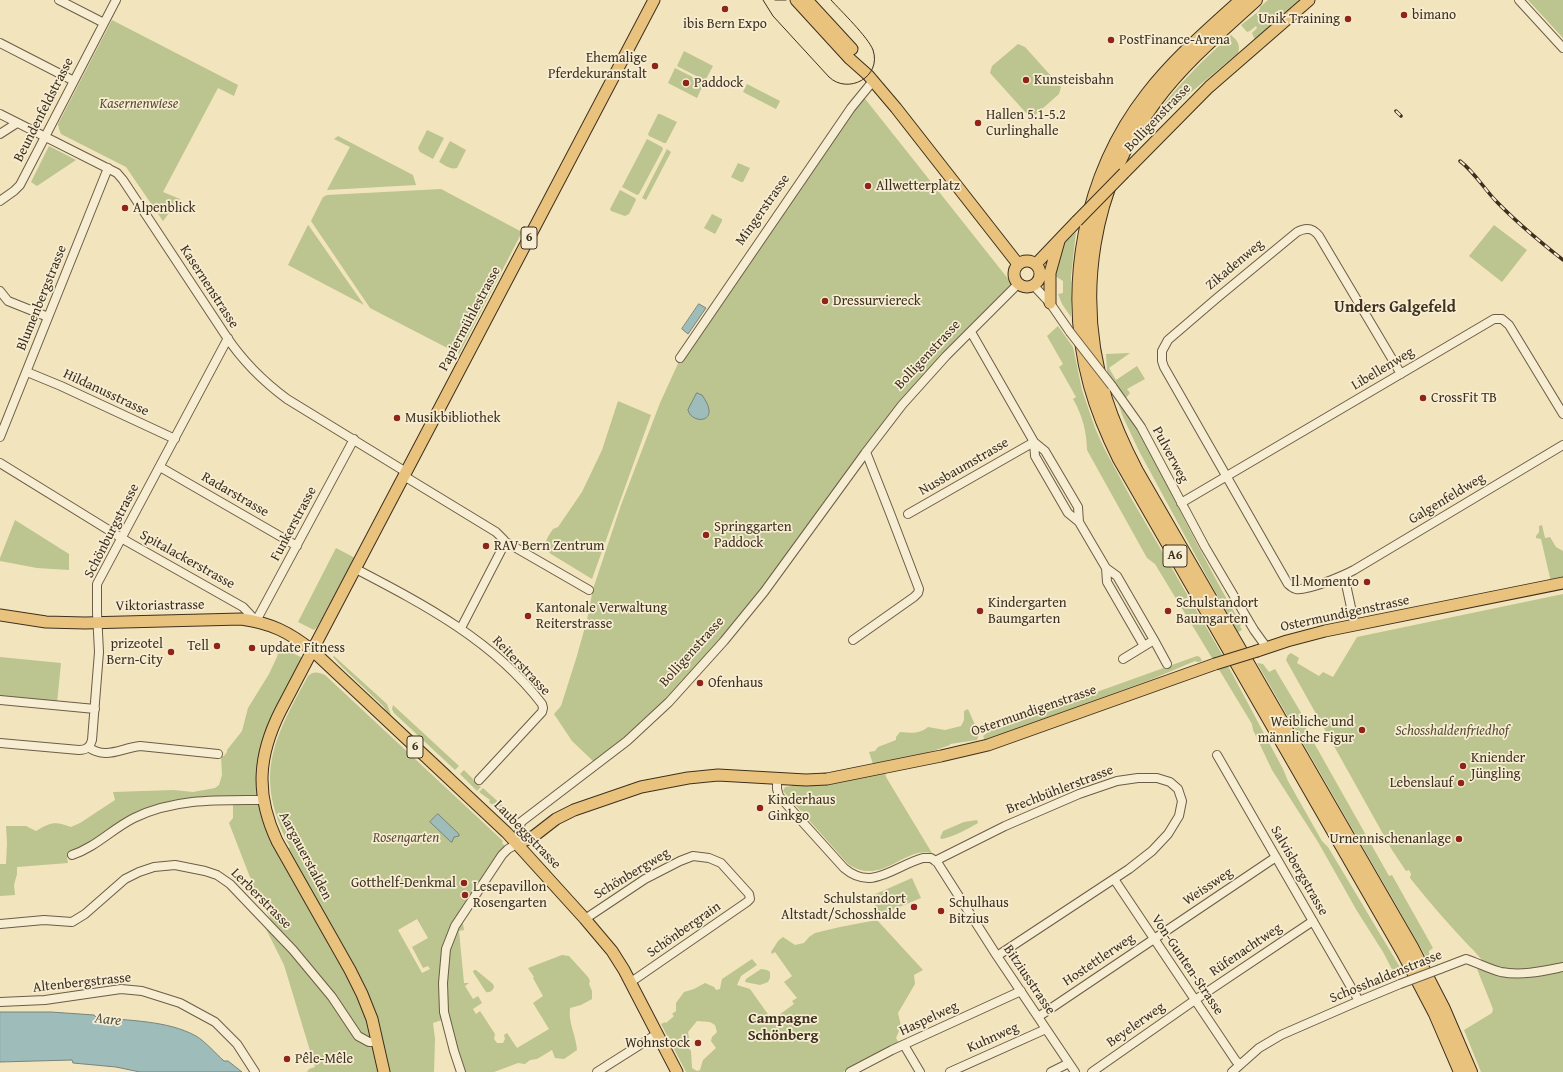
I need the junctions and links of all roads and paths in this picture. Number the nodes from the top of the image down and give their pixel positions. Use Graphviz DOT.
graph roads {
  1 [pos="59,0"];
  2 [pos="116,0"];
  3 [pos="654,0"];
  4 [pos="796,0"];
  5 [pos="807,0"];
  6 [pos="1241,0"];
  7 [pos="1256,0"];
  8 [pos="1309,0"];
  9 [pos="1519,0"];
  10 [pos="104,24"];
  11 [pos="0,42"];
  12 [pos="1563,48"];
  13 [pos="870,78"];
  14 [pos="74,81"];
  15 [pos="0,114"];
  16 [pos="17,123"];
  17 [pos="0,134"];
  18 [pos="45,137"];
  19 [pos="108,168"];
  20 [pos="0,201"];
  21 [pos="1059,241"];
  22 [pos="1018,264"];
  23 [pos="1036,264"];
  24 [pos="1018,284"];
  25 [pos="1034,286"];
  26 [pos="0,291"];
  27 [pos="1050,303"];
  28 [pos="48,317"];
  29 [pos="971,332"];
  30 [pos="228,338"];
  31 [pos="680,358"];
  32 [pos="26,372"];
  33 [pos="1401,374"];
  34 [pos="1563,414"];
  35 [pos="0,437"];
  36 [pos="175,439"];
  37 [pos="354,439"];
  38 [pos="1034,442"];
  39 [pos="1563,445"];
  40 [pos="866,452"];
  41 [pos="0,463"];
  42 [pos="160,467"];
  43 [pos="405,474"];
  44 [pos="1226,476"];
  45 [pos="1181,503"];
  46 [pos="908,514"];
  47 [pos="122,538"];
  48 [pos="504,541"];
  49 [pos="297,546"];
  50 [pos="1106,568"];
  51 [pos="356,569"];
  52 [pos="1344,575"];
  53 [pos="1563,583"];
  54 [pos="589,590"];
  55 [pos="0,615"];
  56 [pos="256,621"];
  57 [pos="98,623"];
  58 [pos="1355,626"];
  59 [pos="461,628"];
  60 [pos="853,640"];
  61 [pos="1154,640"];
  62 [pos="1144,646"];
  63 [pos="1262,649"];
  64 [pos="313,651"];
  65 [pos="1123,659"];
  66 [pos="1167,664"];
  67 [pos="0,700"];
  68 [pos="95,709"];
  69 [pos="0,743"];
  70 [pos="86,748"];
  71 [pos="218,754"];
  72 [pos="1216,755"];
  73 [pos="777,778"];
  74 [pos="479,780"];
  75 [pos="263,800"];
  76 [pos="517,844"];
  77 [pos="72,855"];
  78 [pos="1276,858"];
  79 [pos="935,861"];
  80 [pos="1114,879"];
  81 [pos="750,897"];
  82 [pos="585,920"];
  83 [pos="1313,921"];
  84 [pos="0,924"];
  85 [pos="1154,939"];
  86 [pos="997,956"];
  87 [pos="1563,967"];
  88 [pos="631,982"];
  89 [pos="1021,991"];
  90 [pos="1195,1000"];
  91 [pos="1359,1000"];
  92 [pos="0,1002"];
  93 [pos="1038,1017"];
  94 [pos="1046,1029"];
  95 [pos="657,1034"];
  96 [pos="378,1042"];
  97 [pos="904,1045"];
  98 [pos="1069,1064"];
  99 [pos="1240,1064"];
  100 [pos="255,1072"];
  101 [pos="384,1072"];
  102 [pos="461,1072"];
  103 [pos="597,1072"];
  104 [pos="677,1072"];
  105 [pos="850,1072"];
  106 [pos="920,1072"];
  107 [pos="950,1072"];
  108 [pos="1051,1072"];
  109 [pos="1075,1072"];
  110 [pos="1092,1072"];
  111 [pos="1232,1072"];
  112 [pos="1460,1072"];
  113 [pos="1471,1072"];
  1 -- 10 [label="street"];
  2 -- 10 [label="street, Beundenfeldstrasse"];
  3 -- 43 [label="main road, Papiermühlestrasse / 6"];
  4 -- 13 [label="main road"];
  5 -- 13 [label="main road"];
  6 -- 112 [label="highway, A6"];
  7 -- 113 [label="highway, A6"];
  8 -- 21 [label="main road, Bolligenstrasse, bridge"];
  9 -- 12 [label="street"];
  10 -- 14 [label="street, Beundenfeldstrasse"];
  11 -- 14 [label="street"];
  13 -- 22 [label="main road"];
  13 -- 31 [label="street, Mingerstrasse"];
  14 -- 18 [label="street, Beundenfeldstrasse"];
  15 -- 16 [label="street, Kasernenstrasse"];
  16 -- 17 [label="street"];
  16 -- 18 [label="street, Kasernenstrasse"];
  18 -- 19 [label="street, Kasernenstrasse"];
  18 -- 20 [label="street, Beundenfeldstrasse"];
  19 -- 28 [label="street, Blumenbergstrasse"];
  19 -- 30 [label="street, Kasernenstrasse"];
  21 -- 23 [label="main road, Bolligenstrasse"];
  21 -- 27 [label="main road"];
  22 -- 23 [label="main road"];
  22 -- 24 [label="main road"];
  23 -- 25 [label="main road"];
  24 -- 25 [label="main road"];
  24 -- 29 [label="street, Bolligenstrasse"];
  25 -- 27 [label="street, Pulverweg"];
  26 -- 28 [label="street"];
  27 -- 45 [label="street, Pulverweg, bridge"];
  28 -- 32 [label="street, Blumenbergstrasse"];
  29 -- 38 [label="street"];
  29 -- 40 [label="street, Bolligenstrasse"];
  30 -- 36 [label="street, Schönburgstrasse"];
  30 -- 37 [label="street, Kasernenstrasse"];
  32 -- 35 [label="street, Blumenbergstrasse"];
  32 -- 36 [label="street, Hildanusstrasse"];
  33 -- 34 [label="street, Libellenweg"];
  33 -- 44 [label="street, Libellenweg"];
  33 -- 44 [label="street, Zikadenweg"];
  36 -- 42 [label="street, Schönburgstrasse"];
  37 -- 43 [label="street, Kasernenstrasse"];
  37 -- 49 [label="street, Funkerstrasse"];
  38 -- 46 [label="street, Nussbaumstrasse"];
  38 -- 50 [label="street"];
  39 -- 52 [label="street, Galgenfeldweg"];
  40 -- 60 [label="street"];
  40 -- 76 [label="street, Bolligenstrasse"];
  41 -- 47 [label="street, Spitalackerstrasse"];
  42 -- 47 [label="street, Schönburgstrasse"];
  42 -- 49 [label="street, Radarstrasse"];
  43 -- 48 [label="street"];
  43 -- 51 [label="main road, Papiermühlestrasse / 6"];
  44 -- 45 [label="street, Libellenweg"];
  44 -- 52 [label="street, Galgenfeldweg"];
  45 -- 63 [label="street, Pulverweg"];
  47 -- 56 [label="street, Spitalackerstrasse"];
  47 -- 57 [label="street, Schönburgstrasse"];
  48 -- 54 [label="street"];
  48 -- 59 [label="street"];
  49 -- 56 [label="street, Funkerstrasse"];
  50 -- 61 [label="street"];
  50 -- 62 [label="street"];
  51 -- 59 [label="street, Reiterstrasse"];
  51 -- 64 [label="main road, Papiermühlestrasse / 6"];
  52 -- 58 [label="street"];
  53 -- 58 [label="main road, Ostermundigenstrasse"];
  55 -- 57 [label="main road, Viktoriastrasse"];
  56 -- 57 [label="main road, Viktoriastrasse"];
  56 -- 64 [label="main road, Viktoriastrasse"];
  57 -- 68 [label="street, Schönburgstrasse"];
  58 -- 63 [label="main road, Ostermundigenstrasse"];
  59 -- 74 [label="street, Reiterstrasse"];
  61 -- 62 [label="street"];
  61 -- 66 [label="street"];
  62 -- 65 [label="street"];
  63 -- 73 [label="main road, Ostermundigenstrasse, bridge"];
  64 -- 75 [label="main road, Aargauerstalden"];
  64 -- 76 [label="main road, Laubeggstrasse / 6"];
  67 -- 68 [label="street"];
  68 -- 70 [label="street, Schönburgstrasse"];
  69 -- 70 [label="street"];
  70 -- 71 [label="street"];
  72 -- 78 [label="street, Salvisbergstrasse"];
  73 -- 76 [label="main road, Ostermundigenstrasse"];
  73 -- 79 [label="street"];
  75 -- 77 [label="street"];
  75 -- 96 [label="main road, Aargauerstalden"];
  76 -- 82 [label="main road, Laubeggstrasse / 6"];
  76 -- 102 [label="street"];
  78 -- 83 [label="street, Salvisbergstrasse"];
  78 -- 85 [label="street, Weissweg"];
  79 -- 80 [label="street, Brechbühlerstrasse"];
  79 -- 86 [label="street, Bitziusstrasse"];
  80 -- 85 [label="street, Von-Gunten-Strasse"];
  80 -- 86 [label="street, Brechbühlerstrasse"];
  81 -- 82 [label="street, Schönbergweg"];
  81 -- 88 [label="street, Schönbergrain"];
  82 -- 88 [label="main road, Laubeggstrasse / 6"];
  83 -- 90 [label="street, Rüfenachtweg"];
  83 -- 91 [label="street, Salvisbergstrasse"];
  84 -- 96 [label="street, Lerberstrasse"];
  85 -- 90 [label="street, Von-Gunten-Strasse"];
  85 -- 93 [label="street, Hostettlerweg"];
  86 -- 89 [label="street, Bitziusstrasse"];
  87 -- 91 [label="street, Schosshaldenstrasse, bridge"];
  88 -- 95 [label="main road, Laubeggstrasse / 6"];
  89 -- 93 [label="street, Bitziusstrasse"];
  89 -- 97 [label="street, Haspelweg"];
  90 -- 99 [label="street, Von-Gunten-Strasse"];
  90 -- 110 [label="street, Beyelerweg"];
  91 -- 99 [label="street, Schosshaldenstrasse"];
  92 -- 100 [label="street, Altenbergstrasse"];
  93 -- 94 [label="street, Bitziusstrasse"];
  94 -- 98 [label="street, Bitziusstrasse"];
  94 -- 107 [label="street, Kuhnweg"];
  95 -- 103 [label="street"];
  95 -- 104 [label="main road, Laubeggstrasse / 6"];
  96 -- 101 [label="main road, Aargauerstalden"];
  97 -- 105 [label="street, Haspelweg"];
  97 -- 106 [label="street"];
  98 -- 108 [label="street"];
  98 -- 109 [label="street, Bitziusstrasse"];
  99 -- 111 [label="street, Schosshaldenstrasse"];
}
